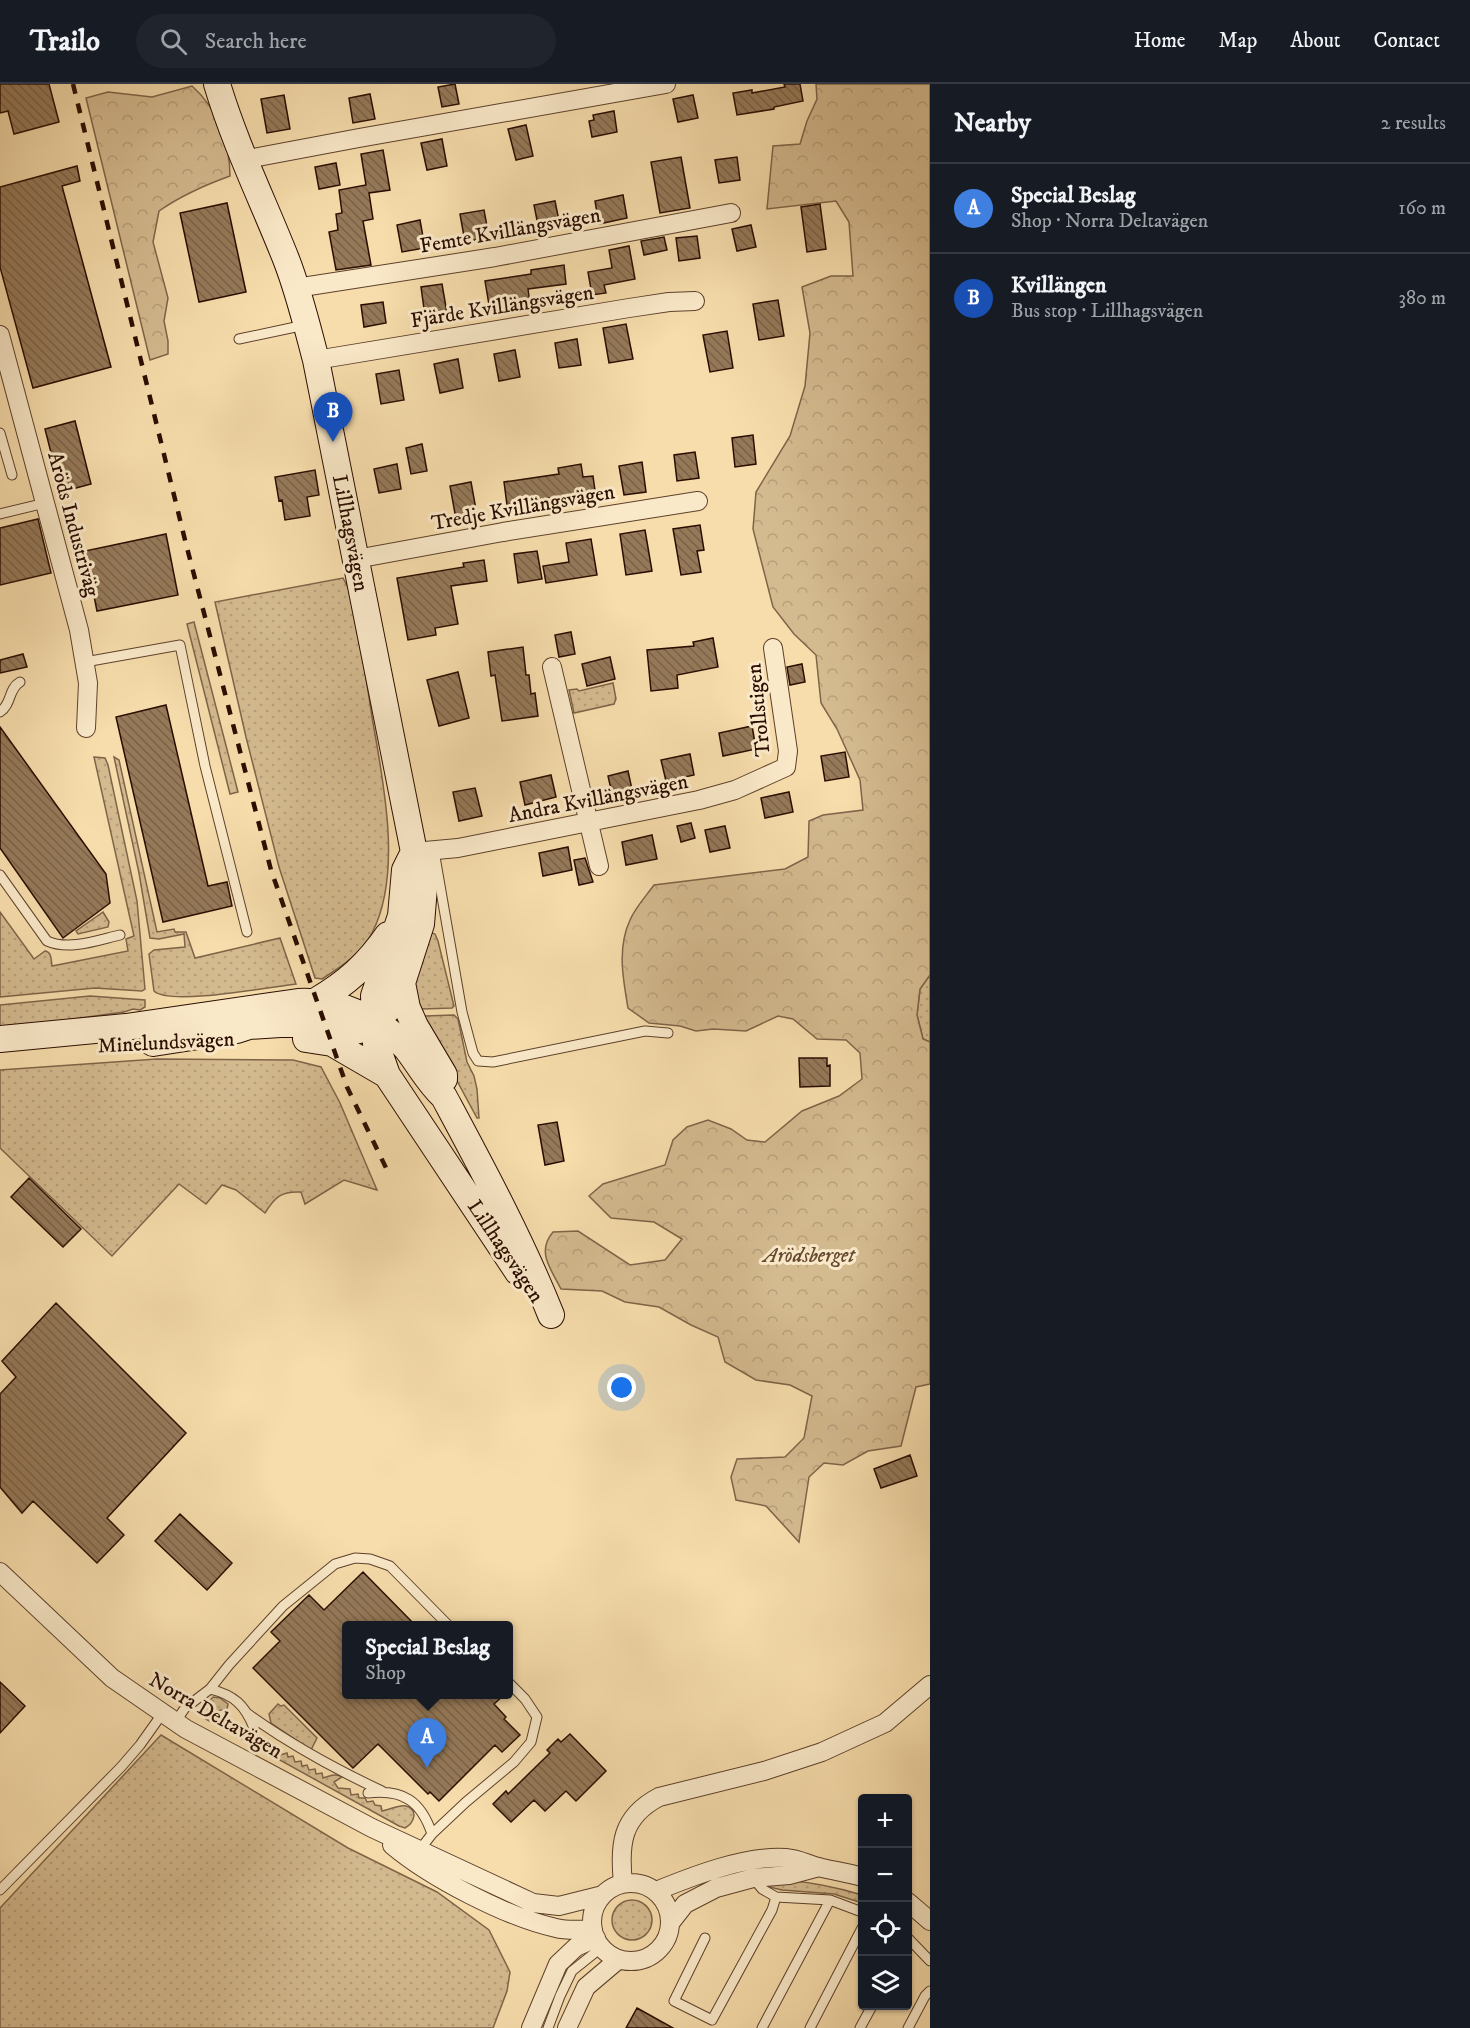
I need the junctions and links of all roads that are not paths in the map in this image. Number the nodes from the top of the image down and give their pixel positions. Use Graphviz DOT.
graph roads {
  1 [pos="666,84"];
  2 [pos="222,85"];
  3 [pos="244,162"];
  4 [pos="731,213"];
  5 [pos="296,288"];
  6 [pos="695,301"];
  7 [pos="307,324"];
  8 [pos="0,335"];
  9 [pos="239,339"];
  10 [pos="316,360"];
  11 [pos="0,433"];
  12 [pos="12,475"];
  13 [pos="698,501"];
  14 [pos="45,503"];
  15 [pos="0,514"];
  16 [pos="356,559"];
  17 [pos="773,648"];
  18 [pos="85,662"];
  19 [pos="552,667"];
  20 [pos="20,682"];
  21 [pos="0,712"];
  22 [pos="86,728"];
  23 [pos="786,767"];
  24 [pos="588,823"];
  25 [pos="424,851"];
  26 [pos="599,866"];
  27 [pos="0,875"];
  28 [pos="401,916"];
  29 [pos="247,932"];
  30 [pos="120,935"];
  31 [pos="402,983"];
  32 [pos="316,1001"];
  33 [pos="374,1022"];
  34 [pos="668,1034"];
  35 [pos="0,1039"];
  36 [pos="153,1043"];
  37 [pos="332,1043"];
  38 [pos="0,1053"];
  39 [pos="387,1074"];
  40 [pos="444,1097"];
  41 [pos="0,1572"];
  42 [pos="444,1621"];
  43 [pos="930,1685"];
  44 [pos="513,1687"];
  45 [pos="210,1689"];
  46 [pos="248,1714"];
  47 [pos="169,1717"];
  48 [pos="254,1728"];
  49 [pos="382,1791"];
  50 [pos="368,1793"];
  51 [pos="432,1834"];
  52 [pos="415,1856"];
  53 [pos="819,1867"];
  54 [pos="858,1876"];
  55 [pos="753,1878"];
  56 [pos="623,1883"];
  57 [pos="0,1890"];
  58 [pos="656,1892"];
  59 [pos="603,1895"];
  60 [pos="776,1897"];
  61 [pos="830,1900"];
  62 [pos="912,1905"];
  63 [pos="858,1910"];
  64 [pos="930,1921"];
  65 [pos="671,1922"];
  66 [pos="858,1936"];
  67 [pos="597,1938"];
  68 [pos="705,1938"];
  69 [pos="912,1942"];
  70 [pos="619,1959"];
  71 [pos="930,1961"];
  72 [pos="930,1991"];
  73 [pos="870,2010"];
  74 [pos="531,2028"];
  75 [pos="548,2028"];
  76 [pos="567,2028"];
  77 [pos="762,2028"];
  78 [pos="810,2028"];
  79 [pos="860,2028"];
  80 [pos="909,2028"];
  1 -- 3 [label="street"];
  2 -- 3 [label="street, Lillhagsvägen"];
  3 -- 5 [label="street, Lillhagsvägen"];
  4 -- 5 [label="street, Femte Kvillängsvägen"];
  5 -- 7 [label="street, Lillhagsvägen"];
  6 -- 10 [label="street, Fjärde Kvillängsvägen"];
  7 -- 9 [label="lane"];
  7 -- 10 [label="street, Lillhagsvägen"];
  8 -- 14 [label="street, Aröds Industriväg"];
  10 -- 16 [label="street, Lillhagsvägen"];
  11 -- 12 [label="lane"];
  13 -- 16 [label="street, Tredje Kvillängsvägen"];
  14 -- 15 [label="lane"];
  14 -- 18 [label="street, Aröds Industriväg"];
  16 -- 25 [label="street, Lillhagsvägen"];
  17 -- 23 [label="street, Trollstigen"];
  18 -- 22 [label="street, Aröds Industriväg"];
  18 -- 29 [label="lane"];
  19 -- 24 [label="street"];
  20 -- 21 [label="lane"];
  23 -- 24 [label="street, Andra Kvillängsvägen"];
  24 -- 25 [label="street, Andra Kvillängsvägen"];
  24 -- 26 [label="street"];
  25 -- 28 [label="street, Lillhagsvägen"];
  25 -- 31 [label="street, Lillhagsvägen"];
  25 -- 34 [label="lane"];
  27 -- 30 [label="lane"];
  28 -- 32 [label="street, Lillhagsvägen"];
  28 -- 33 [label="street, Lillhagsvägen"];
  31 -- 33 [label="street, Lillhagsvägen"];
  31 -- 40 [label="street, Lillhagsvägen"];
  32 -- 33 [label="street, Lillhagsvägen"];
  32 -- 35 [label="street, Minelundsvägen"];
  33 -- 36 [label="street"];
  33 -- 39 [label="street, Lillhagsvägen"];
  33 -- 40 [label="street, Lillhagsvägen"];
  36 -- 37 [label="street, Minelundsvägen"];
  36 -- 38 [label="street, Minelundsvägen"];
  37 -- 39 [label="street, Lillhagsvägen"];
  39 -- 40 [label="street, Lillhagsvägen"];
  41 -- 47 [label="street, Norra Deltavägen"];
  42 -- 45 [label="lane"];
  43 -- 56 [label="street"];
  44 -- 51 [label="lane"];
  45 -- 46 [label="lane"];
  45 -- 47 [label="lane"];
  46 -- 48 [label="lane"];
  46 -- 49 [label="lane"];
  47 -- 52 [label="street, Norra Deltavägen"];
  47 -- 57 [label="lane"];
  49 -- 50 [label="lane"];
  49 -- 51 [label="lane"];
  51 -- 52 [label="lane"];
  52 -- 59 [label="street, Norra Deltavägen"];
  52 -- 67 [label="street, Norra Deltavägen"];
  53 -- 54 [label="street"];
  53 -- 55 [label="street"];
  53 -- 58 [label="street"];
  55 -- 60 [label="lane"];
  55 -- 65 [label="street"];
  56 -- 58 [label="street"];
  56 -- 59 [label="street"];
  58 -- 65 [label="street"];
  59 -- 67 [label="street"];
  60 -- 61 [label="lane"];
  60 -- 68 [label="lane"];
  61 -- 63 [label="lane"];
  61 -- 77 [label="lane"];
  62 -- 64 [label="street"];
  65 -- 70 [label="street"];
  66 -- 78 [label="lane"];
  67 -- 70 [label="street"];
  67 -- 74 [label="street"];
  67 -- 75 [label="lane"];
  69 -- 71 [label="lane"];
  70 -- 76 [label="street"];
  72 -- 80 [label="lane"];
  73 -- 79 [label="lane"];
}
